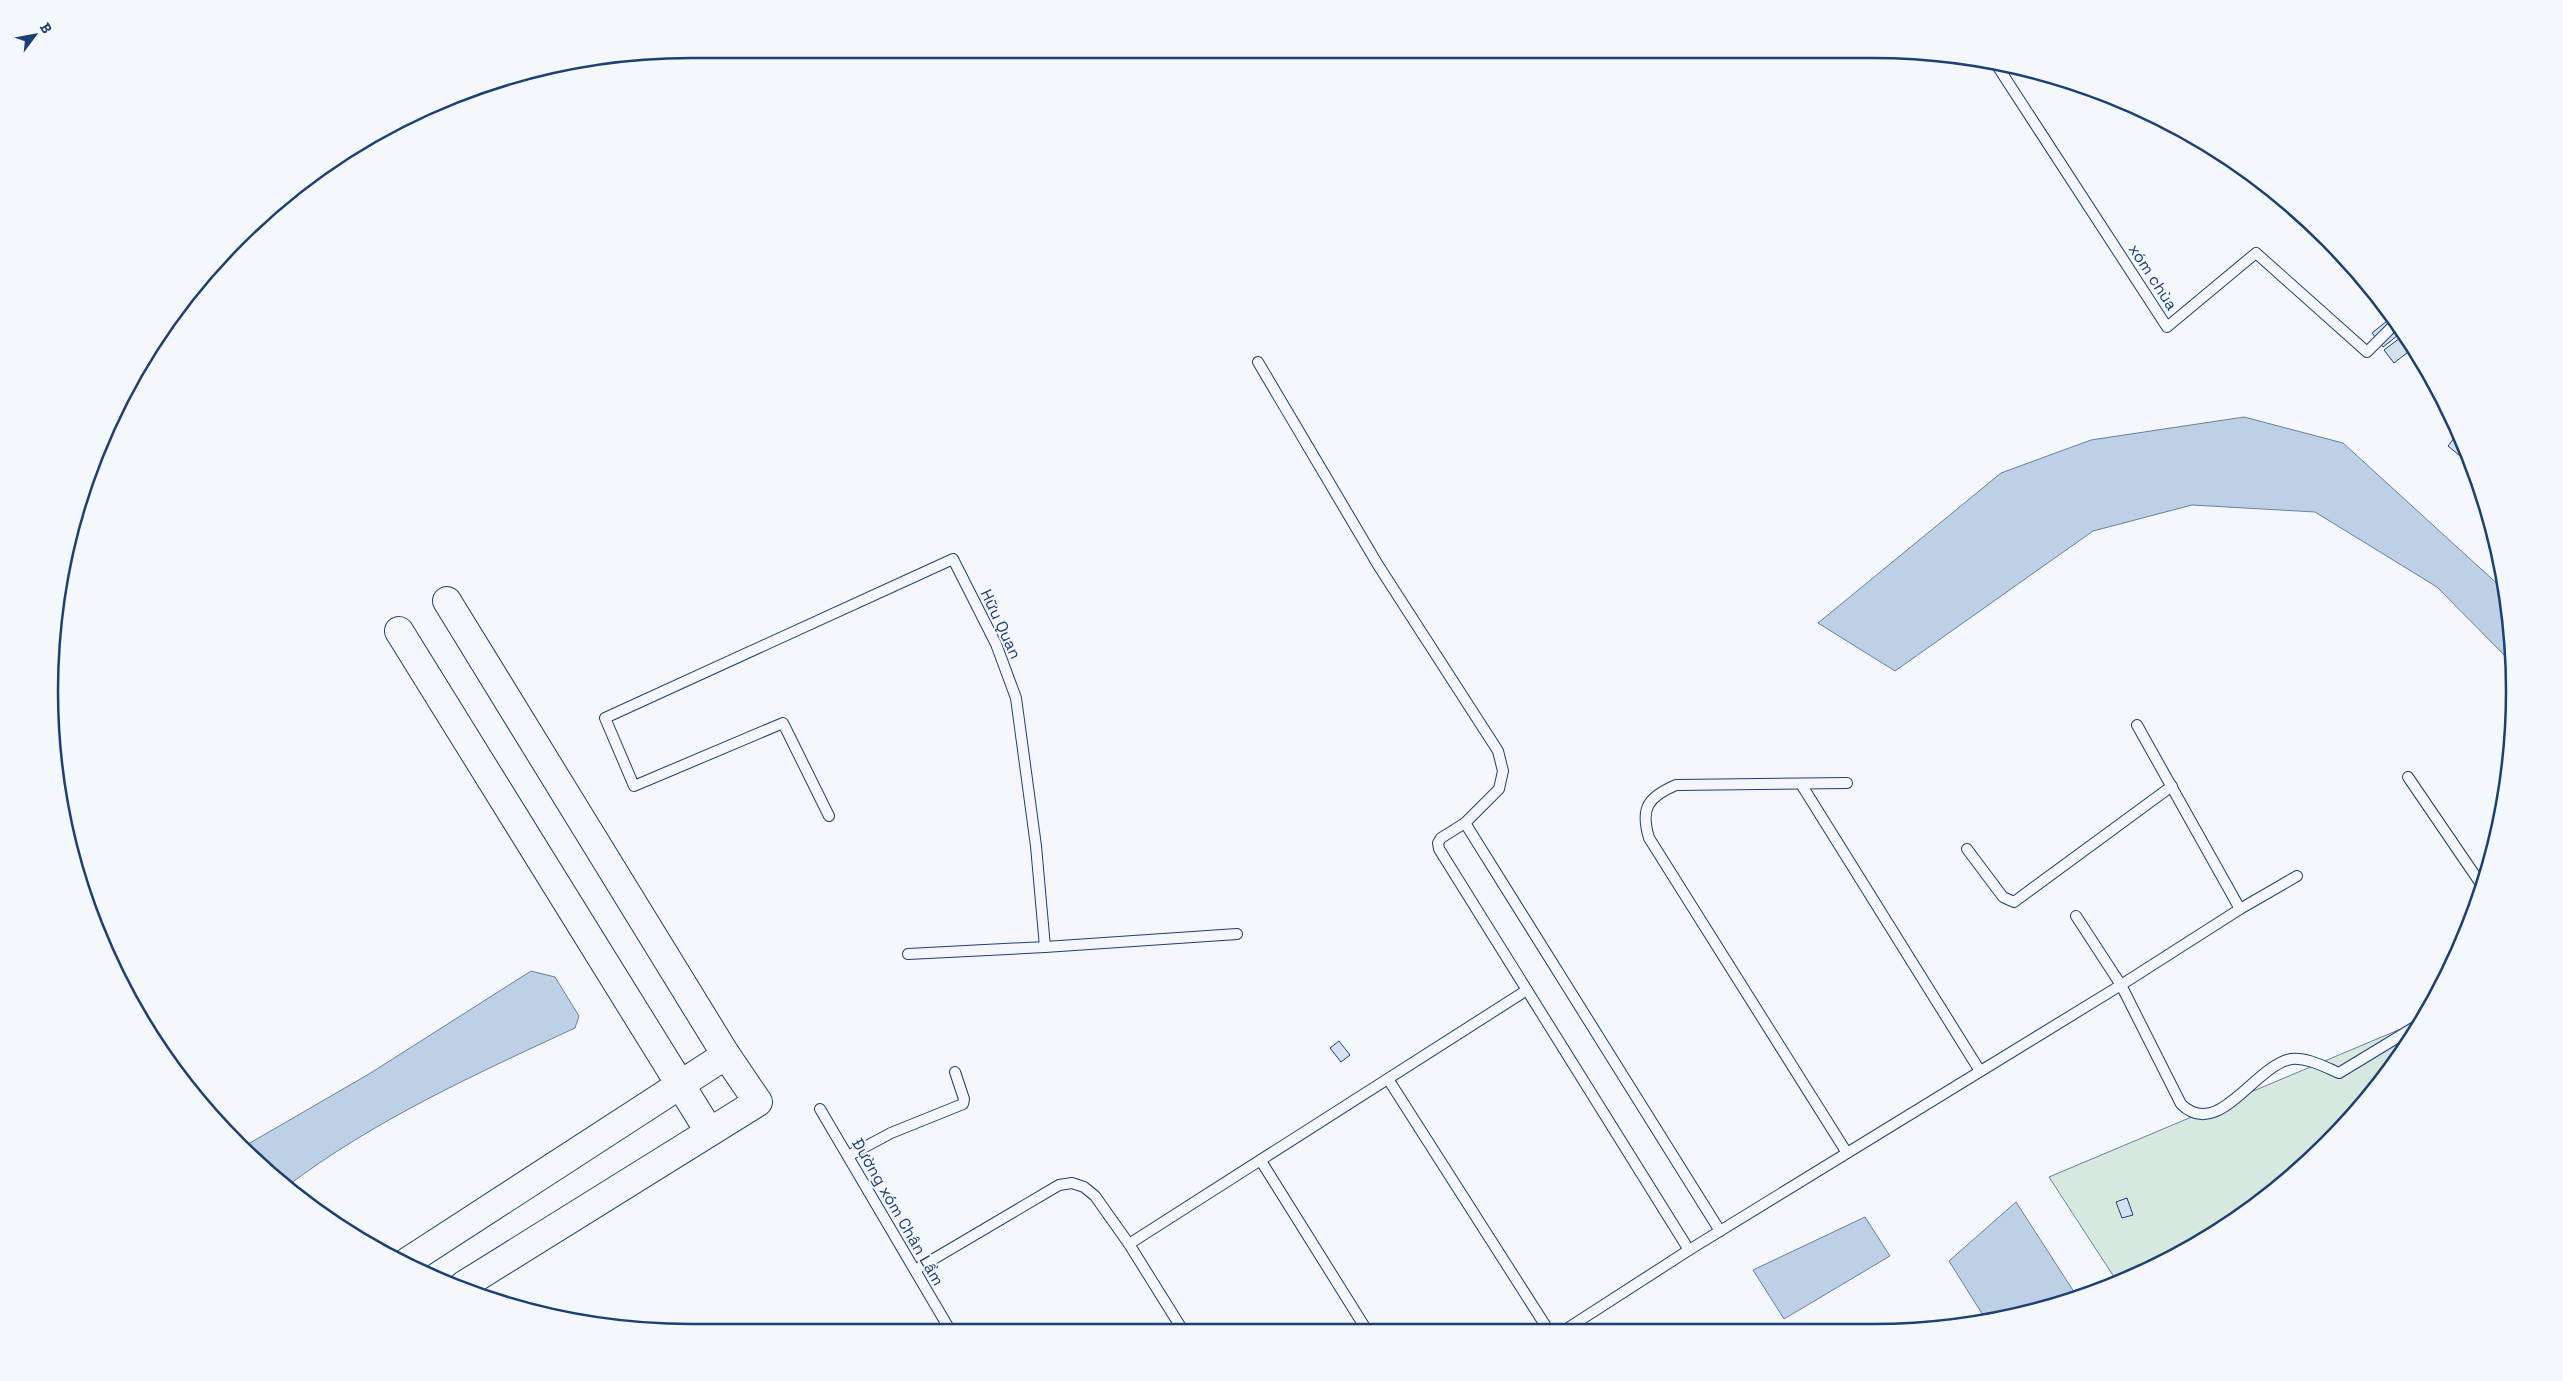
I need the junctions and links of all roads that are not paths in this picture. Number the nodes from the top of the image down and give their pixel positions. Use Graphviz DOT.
graph roads {
  1 [pos="2001,71"];
  2 [pos="2391,328"];
  3 [pos="1258,362"];
  4 [pos="447,601"];
  5 [pos="399,631"];
  6 [pos="2136,725"];
  7 [pos="2408,777"];
  8 [pos="1847,783"];
  9 [pos="1800,784"];
  10 [pos="2172,786"];
  11 [pos="829,816"];
  12 [pos="1465,822"];
  13 [pos="1967,849"];
  14 [pos="2297,876"];
  15 [pos="2477,879"];
  16 [pos="2240,908"];
  17 [pos="2076,916"];
  18 [pos="1237,934"];
  19 [pos="1045,947"];
  20 [pos="908,954"];
  21 [pos="2120,985"];
  22 [pos="1527,990"];
  23 [pos="2405,1033"];
  24 [pos="726,1055"];
  25 [pos="1980,1071"];
  26 [pos="955,1072"];
  27 [pos="1388,1079"];
  28 [pos="681,1084"];
  29 [pos="820,1109"];
  30 [pos="709,1131"];
  31 [pos="1848,1153"];
  32 [pos="848,1156"];
  33 [pos="1261,1161"];
  34 [pos="1720,1232"];
  35 [pos="1129,1244"];
  36 [pos="1689,1250"];
  37 [pos="412,1259"];
  38 [pos="915,1270"];
  39 [pos="468,1283"];
  40 [pos="946,1324"];
  41 [pos="1179,1324"];
  42 [pos="1363,1324"];
  43 [pos="1543,1324"];
  44 [pos="1574,1324"];
  1 -- 2 [label="lane, xóm chùa"];
  3 -- 12 [label="lane"];
  4 -- 24 [label="street"];
  5 -- 28 [label="street"];
  6 -- 10 [label="lane"];
  7 -- 15 [label="lane"];
  8 -- 9 [label="lane"];
  9 -- 25 [label="lane"];
  9 -- 31 [label="lane"];
  10 -- 13 [label="lane"];
  10 -- 16 [label="lane"];
  11 -- 19 [label="lane, Hữu Quan"];
  12 -- 22 [label="lane"];
  12 -- 34 [label="lane"];
  14 -- 16 [label="lane"];
  16 -- 21 [label="lane"];
  17 -- 21 [label="lane"];
  18 -- 19 [label="lane"];
  19 -- 20 [label="lane"];
  21 -- 23 [label="lane"];
  21 -- 25 [label="lane"];
  22 -- 27 [label="lane"];
  22 -- 36 [label="lane"];
  24 -- 28 [label="street"];
  24 -- 30 [label="street"];
  25 -- 31 [label="lane"];
  26 -- 32 [label="lane"];
  27 -- 33 [label="lane"];
  27 -- 43 [label="lane"];
  28 -- 30 [label="street"];
  28 -- 37 [label="street"];
  29 -- 32 [label="lane, Đường xóm Chân Lầm"];
  30 -- 39 [label="street"];
  31 -- 34 [label="lane"];
  32 -- 38 [label="lane, Đường xóm Chân Lầm"];
  33 -- 35 [label="lane"];
  33 -- 42 [label="lane"];
  34 -- 36 [label="lane"];
  35 -- 38 [label="lane"];
  35 -- 41 [label="lane"];
  36 -- 44 [label="lane"];
  38 -- 40 [label="lane, Đường xóm Chân Lầm"];
}
